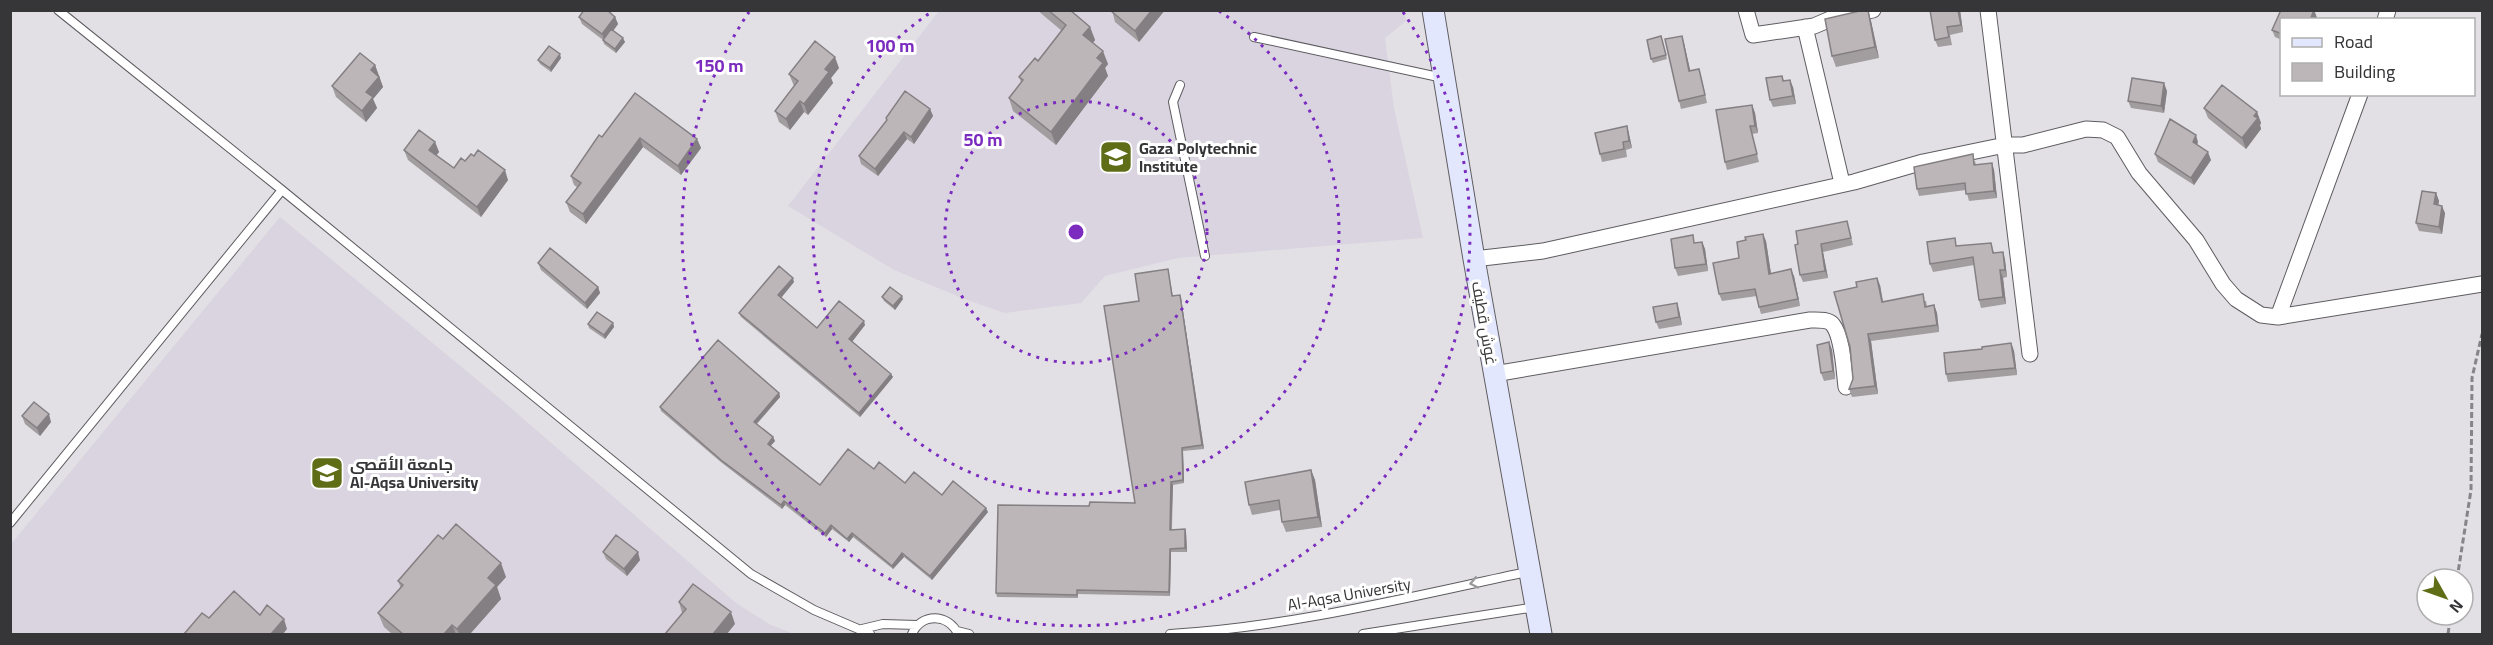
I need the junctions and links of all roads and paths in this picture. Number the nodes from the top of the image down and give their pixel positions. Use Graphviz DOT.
graph roads {
  1 [pos="58,10"];
  2 [pos="1433,10"];
  3 [pos="1746,10"];
  4 [pos="1873,10"];
  5 [pos="1988,10"];
  6 [pos="1833,14"];
  7 [pos="1805,27"];
  8 [pos="1254,37"];
  9 [pos="1444,79"];
  10 [pos="1180,85"];
  11 [pos="2359,96"];
  12 [pos="2005,145"];
  13 [pos="1842,183"];
  14 [pos="282,189"];
  15 [pos="1205,256"];
  16 [pos="1474,259"];
  17 [pos="2482,284"];
  18 [pos="2278,317"];
  19 [pos="2482,334"];
  20 [pos="2030,354"];
  21 [pos="1494,374"];
  22 [pos="1846,387"];
  23 [pos="10,523"];
  24 [pos="2459,567"];
  25 [pos="1531,571"];
  26 [pos="1537,607"];
  27 [pos="917,625"];
  28 [pos="862,629"];
  29 [pos="957,633"];
  30 [pos="870,634"];
  31 [pos="912,634"];
  32 [pos="969,634"];
  33 [pos="1170,634"];
  34 [pos="1363,634"];
  35 [pos="1541,634"];
  1 -- 14 [label="lane"];
  2 -- 9 [label="main road, غوش قطيف"];
  3 -- 7 [label="street"];
  4 -- 6 [label="street"];
  5 -- 12 [label="street"];
  6 -- 7 [label="street"];
  7 -- 13 [label="street"];
  8 -- 9 [label="lane"];
  9 -- 16 [label="main road, غوش قطيف"];
  10 -- 15 [label="lane"];
  11 -- 18 [label="street"];
  12 -- 13 [label="street"];
  12 -- 18 [label="street"];
  12 -- 20 [label="street"];
  13 -- 16 [label="street"];
  14 -- 23 [label="lane"];
  14 -- 28 [label="lane"];
  16 -- 21 [label="main road, غوش قطيف"];
  17 -- 18 [label="street"];
  19 -- 24 [label="path"];
  21 -- 22 [label="street"];
  21 -- 25 [label="main road, غوش قطيف"];
  25 -- 26 [label="main road, غوش قطيف"];
  25 -- 33 [label="lane, Al-Aqsa University, one-way"];
  26 -- 34 [label="lane"];
  26 -- 35 [label="main road, غوش قطيف"];
  27 -- 28 [label="lane"];
  27 -- 29 [label="lane"];
  27 -- 31 [label="lane"];
  28 -- 30 [label="lane"];
  29 -- 32 [label="lane"];
}
